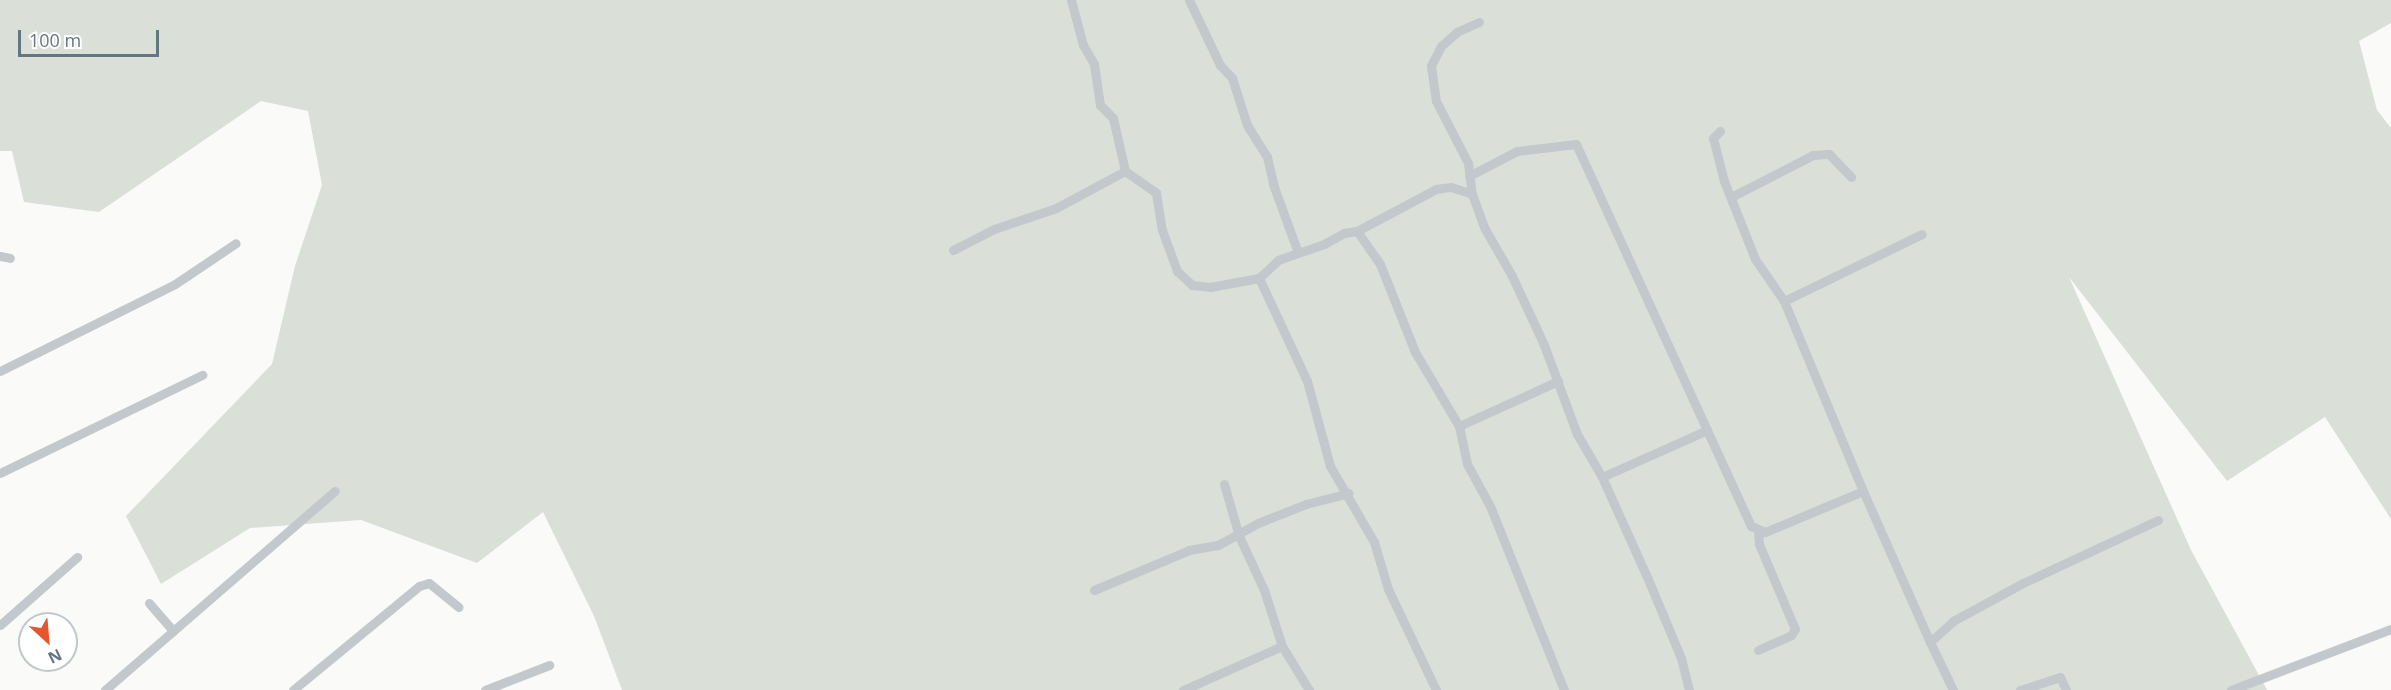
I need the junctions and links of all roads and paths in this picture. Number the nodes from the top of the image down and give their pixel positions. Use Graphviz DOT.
graph roads {
  1 [pos="1071,0"];
  2 [pos="1189,0"];
  3 [pos="1479,22"];
  4 [pos="1720,131"];
  5 [pos="1125,171"];
  6 [pos="1469,176"];
  7 [pos="1851,177"];
  8 [pos="1472,194"];
  9 [pos="1731,197"];
  10 [pos="1357,231"];
  11 [pos="1922,234"];
  12 [pos="236,243"];
  13 [pos="953,250"];
  14 [pos="1297,250"];
  15 [pos="0,256"];
  16 [pos="10,258"];
  17 [pos="1260,278"];
  18 [pos="1784,301"];
  19 [pos="0,371"];
  20 [pos="202,375"];
  21 [pos="1558,381"];
  22 [pos="1459,426"];
  23 [pos="1707,430"];
  24 [pos="0,473"];
  25 [pos="1602,477"];
  26 [pos="1224,484"];
  27 [pos="335,490"];
  28 [pos="1863,491"];
  29 [pos="1349,493"];
  30 [pos="2158,520"];
  31 [pos="1758,529"];
  32 [pos="1239,536"];
  33 [pos="77,557"];
  34 [pos="1094,590"];
  35 [pos="149,603"];
  36 [pos="459,607"];
  37 [pos="0,625"];
  38 [pos="2391,629"];
  39 [pos="172,631"];
  40 [pos="1930,642"];
  41 [pos="1282,646"];
  42 [pos="1758,650"];
  43 [pos="549,665"];
  44 [pos="105,690"];
  45 [pos="293,690"];
  46 [pos="485,690"];
  47 [pos="1183,690"];
  48 [pos="1309,690"];
  49 [pos="1436,690"];
  50 [pos="1563,690"];
  51 [pos="1689,690"];
  52 [pos="1953,690"];
  53 [pos="2020,690"];
  54 [pos="2066,690"];
  55 [pos="2231,690"];
  1 -- 5 [label="street"];
  2 -- 14 [label="street"];
  3 -- 6 [label="street"];
  4 -- 9 [label="street"];
  5 -- 13 [label="street"];
  5 -- 17 [label="street"];
  6 -- 8 [label="street"];
  6 -- 23 [label="street"];
  7 -- 9 [label="street"];
  8 -- 10 [label="street"];
  8 -- 21 [label="street"];
  9 -- 18 [label="street"];
  10 -- 14 [label="street"];
  10 -- 22 [label="street"];
  11 -- 18 [label="street"];
  12 -- 19 [label="street"];
  14 -- 17 [label="street"];
  15 -- 16 [label="street"];
  17 -- 29 [label="street"];
  18 -- 28 [label="street"];
  20 -- 24 [label="street"];
  21 -- 22 [label="street"];
  21 -- 25 [label="street"];
  22 -- 50 [label="street"];
  23 -- 25 [label="street"];
  23 -- 31 [label="street"];
  25 -- 51 [label="street"];
  26 -- 32 [label="street"];
  27 -- 39 [label="street"];
  28 -- 31 [label="street"];
  28 -- 40 [label="street"];
  29 -- 32 [label="street"];
  29 -- 49 [label="street"];
  30 -- 40 [label="street"];
  31 -- 42 [label="street"];
  32 -- 34 [label="street"];
  32 -- 41 [label="street"];
  33 -- 37 [label="street"];
  35 -- 39 [label="street"];
  36 -- 45 [label="street"];
  38 -- 55 [label="street"];
  39 -- 44 [label="street"];
  40 -- 52 [label="street"];
  41 -- 47 [label="street"];
  41 -- 48 [label="street"];
  43 -- 46 [label="street"];
  53 -- 54 [label="street"];
}
